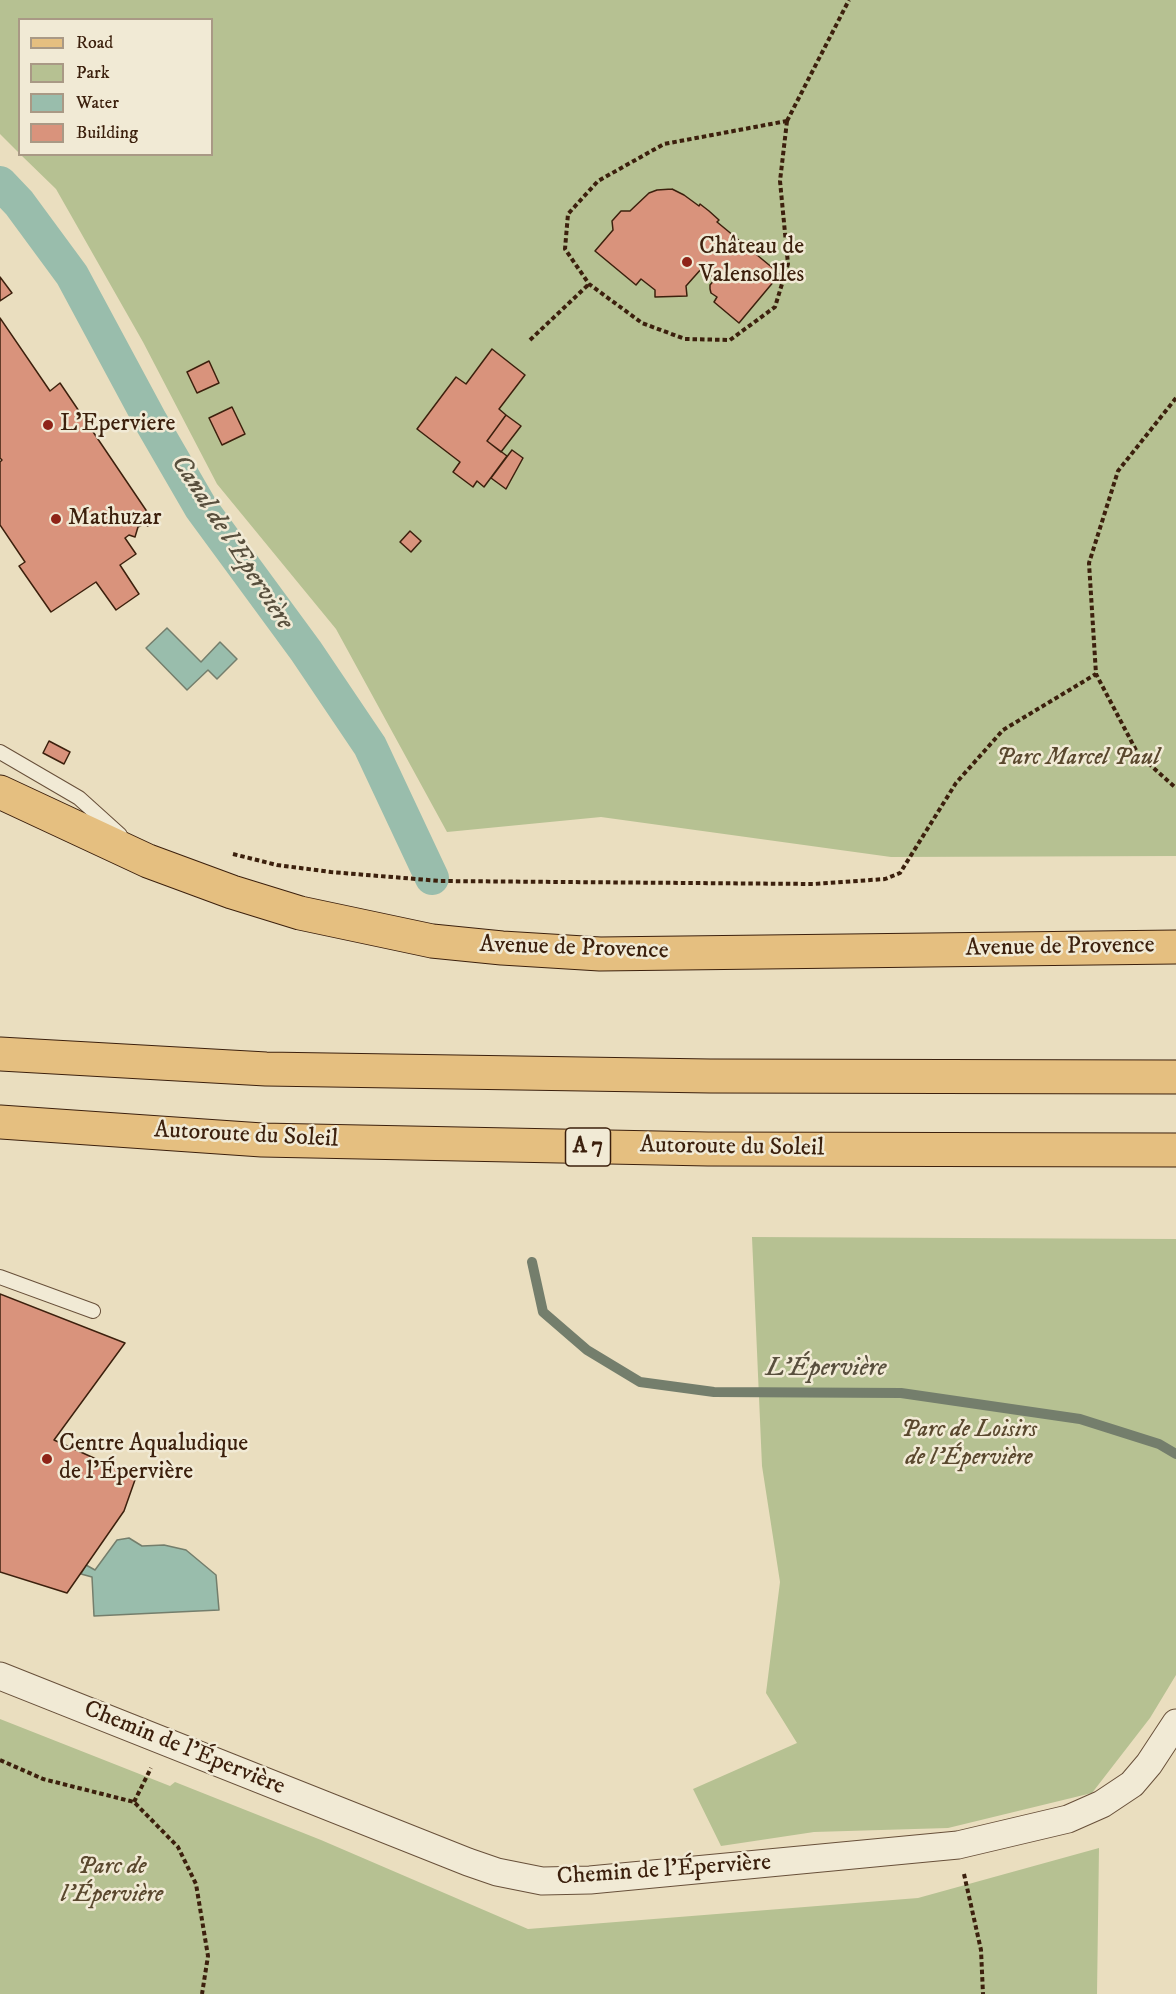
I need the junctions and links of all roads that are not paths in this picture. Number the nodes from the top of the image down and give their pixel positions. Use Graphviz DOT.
graph roads {
  1 [pos="0,752"];
  2 [pos="0,792"];
  3 [pos="148,861"];
  4 [pos="1176,946"];
  5 [pos="0,1054"];
  6 [pos="1176,1077"];
  7 [pos="0,1122"];
  8 [pos="1176,1150"];
  9 [pos="0,1277"];
  10 [pos="93,1311"];
  11 [pos="0,1677"];
  12 [pos="1176,1723"];
  1 -- 3 [label="lane"];
  2 -- 3 [label="main road, Avenue de Provence"];
  3 -- 4 [label="main road, Avenue de Provence"];
  5 -- 6 [label="main road"];
  7 -- 8 [label="main road, Autoroute du Soleil / A 7"];
  9 -- 10 [label="lane"];
  11 -- 12 [label="street, Chemin de l'Épervière"];
}
